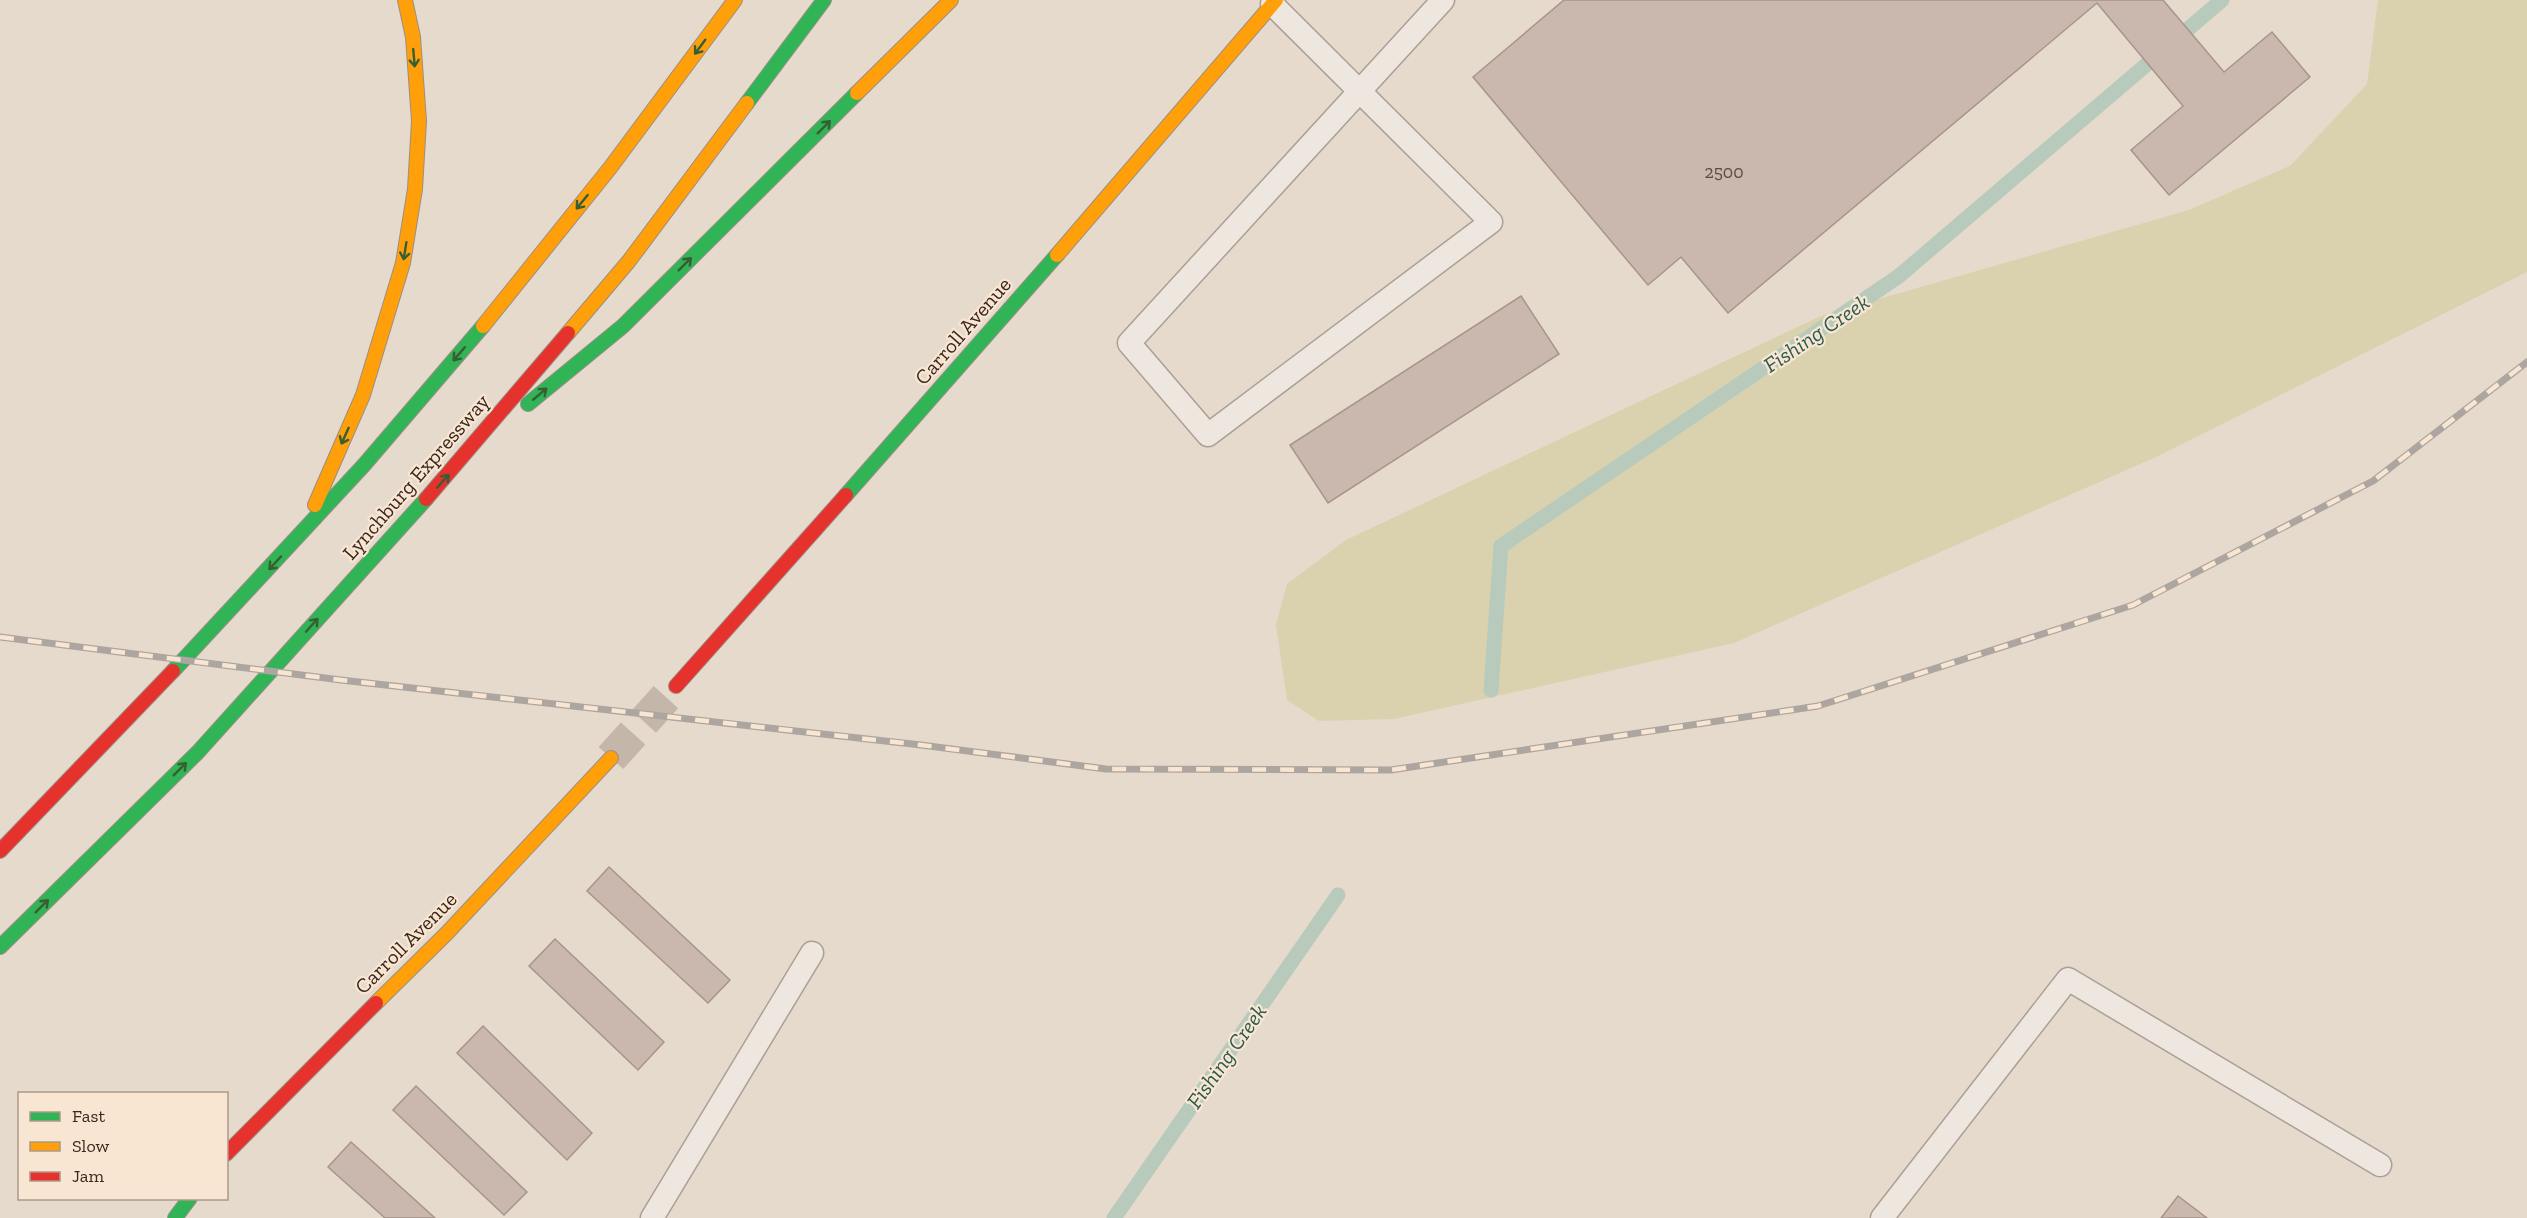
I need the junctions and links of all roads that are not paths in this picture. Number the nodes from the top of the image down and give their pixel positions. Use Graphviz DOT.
graph roads {
  1 [pos="405,0"];
  2 [pos="735,0"];
  3 [pos="824,0"];
  4 [pos="951,0"];
  5 [pos="1443,0"];
  6 [pos="1274,2"];
  7 [pos="1359,90"];
  8 [pos="462,459"];
  9 [pos="302,534"];
  10 [pos="676,686"];
  11 [pos="610,758"];
  12 [pos="0,851"];
  13 [pos="0,947"];
  14 [pos="812,953"];
  15 [pos="228,1152"];
  16 [pos="2380,1165"];
  17 [pos="188,1200"];
  18 [pos="175,1218"];
  19 [pos="652,1218"];
  20 [pos="1882,1218"];
  1 -- 9 [label="main road, one-way"];
  2 -- 9 [label="main road, one-way"];
  3 -- 8 [label="main road, Lynchburg Expressway"];
  8 -- 4 [label="main road, one-way"];
  5 -- 7 [label="lane"];
  6 -- 7 [label="lane"];
  6 -- 10 [label="main road, Carroll Avenue"];
  7 -- 7 [label="lane"];
  13 -- 8 [label="main road, Lynchburg Expressway, one-way"];
  9 -- 12 [label="main road, one-way"];
  11 -- 15 [label="main road, Carroll Avenue"];
  14 -- 19 [label="lane"];
  16 -- 20 [label="lane"];
  17 -- 18 [label="main road"];
}
